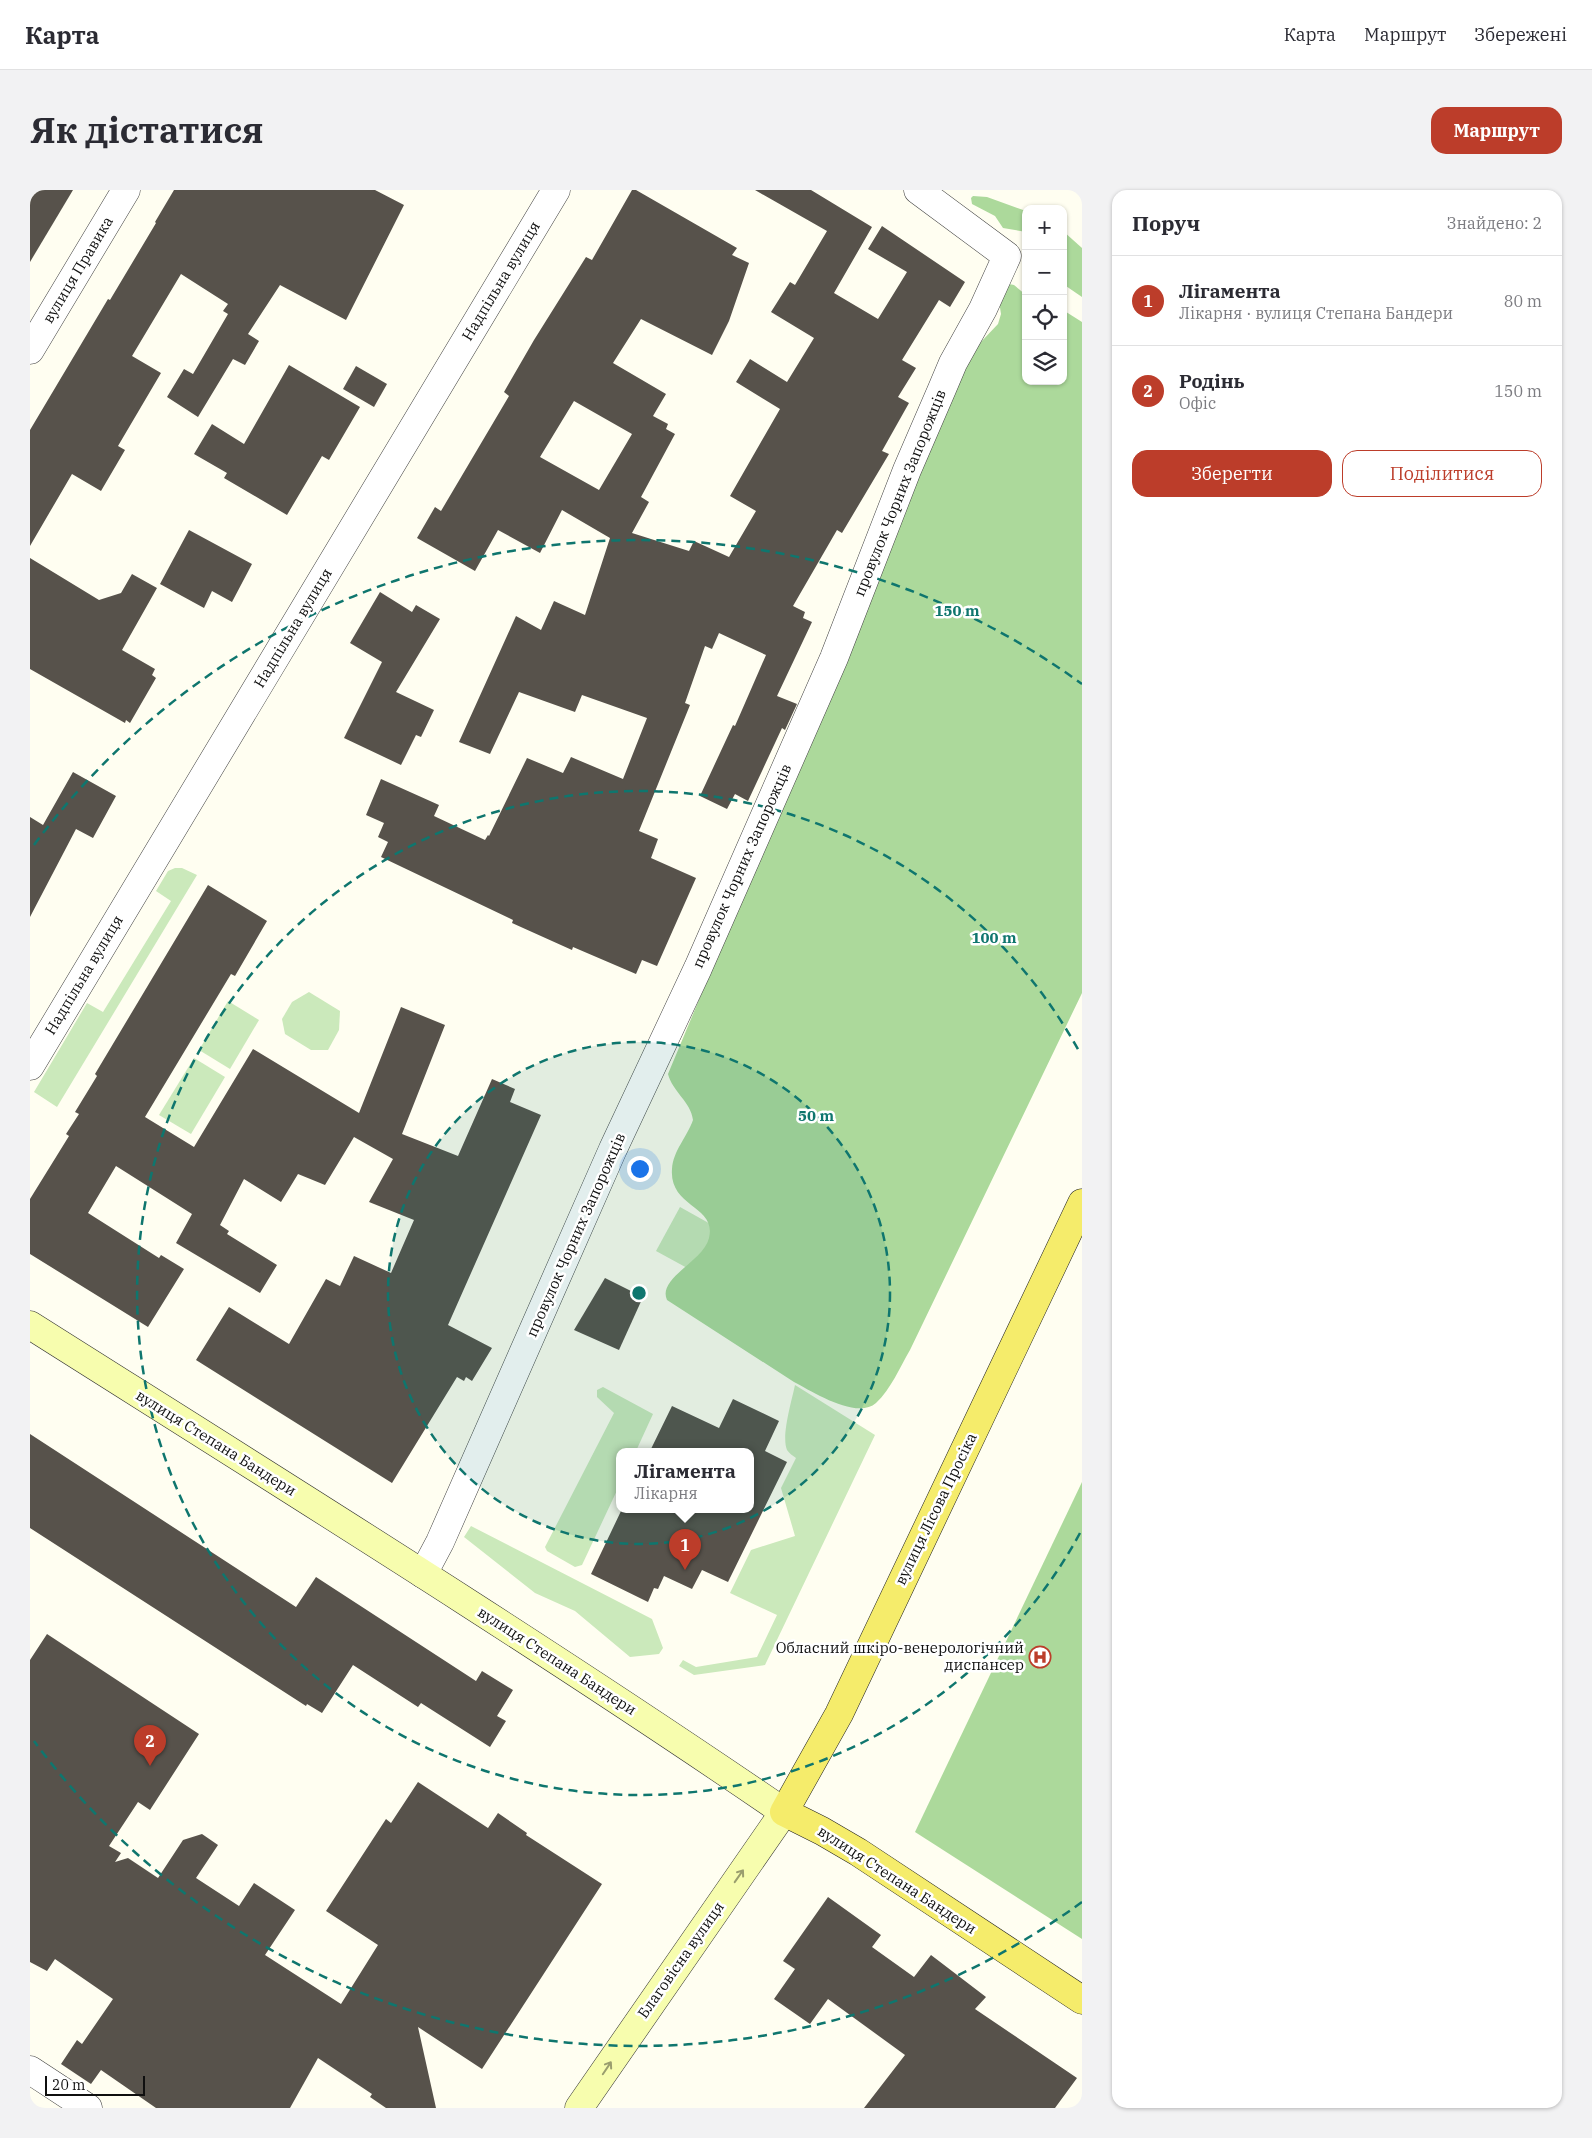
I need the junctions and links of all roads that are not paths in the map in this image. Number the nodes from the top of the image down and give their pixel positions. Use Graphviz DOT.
graph roads {
  1 [pos="126,190"];
  2 [pos="556,190"];
  3 [pos="918,190"];
  4 [pos="30,350"];
  5 [pos="30,1066"];
  6 [pos="1082,1203"];
  7 [pos="30,1325"];
  8 [pos="423,1574"];
  9 [pos="784,1812"];
  10 [pos="1082,2000"];
  11 [pos="30,2070"];
  12 [pos="88,2108"];
  13 [pos="580,2108"];
  1 -- 4 [label="street, вулиця Правика"];
  2 -- 5 [label="street, Надпільна вулиця"];
  3 -- 8 [label="street, провулок Чорних Запорожців"];
  6 -- 9 [label="main road, вулиця Лісова Просіка"];
  7 -- 8 [label="main road, вулиця Степана Бандери"];
  8 -- 9 [label="main road, вулиця Степана Бандери"];
  9 -- 10 [label="main road, вулиця Степана Бандери"];
  13 -- 9 [label="main road, Благовісна вулиця, one-way"];
  11 -- 12 [label="street"];
}
